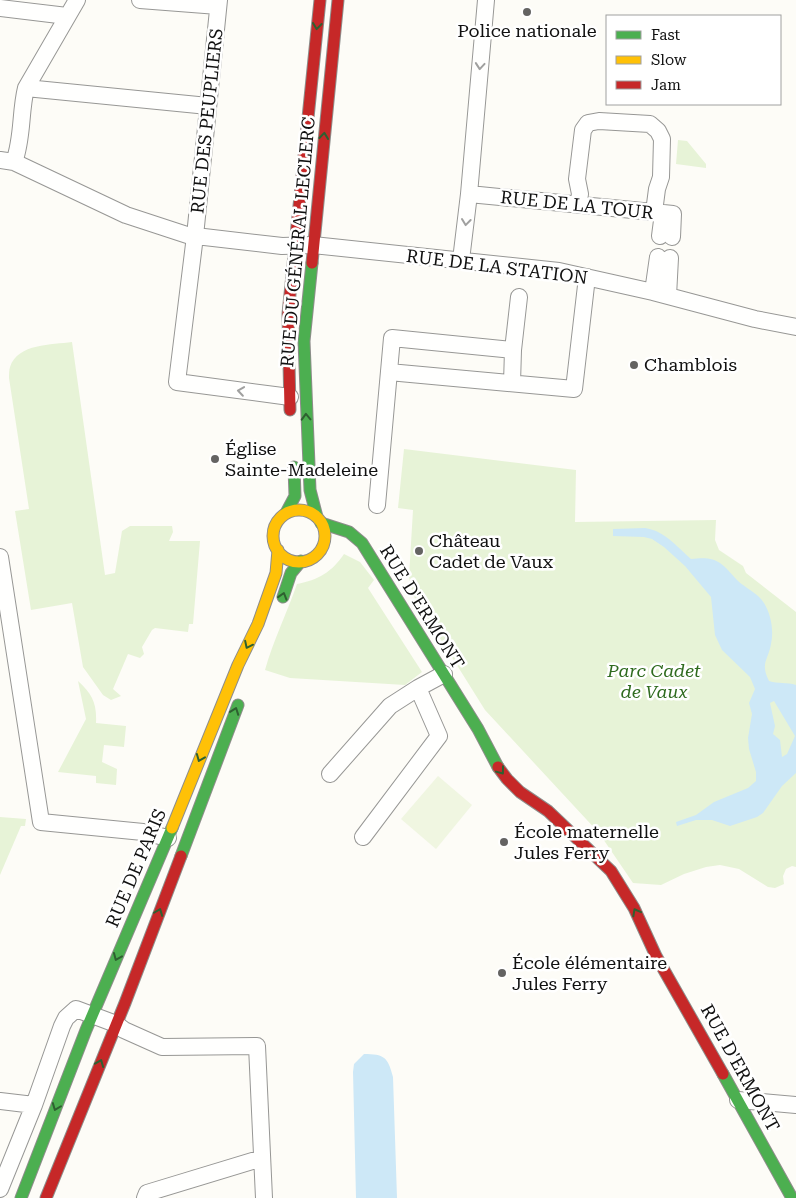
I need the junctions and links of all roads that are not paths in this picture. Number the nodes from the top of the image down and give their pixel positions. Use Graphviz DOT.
graph roads {
  1 [pos="77,0"];
  2 [pos="140,0"];
  3 [pos="320,0"];
  4 [pos="338,0"];
  5 [pos="486,0"];
  6 [pos="219,3"];
  7 [pos="0,8"];
  8 [pos="67,16"];
  9 [pos="26,88"];
  10 [pos="208,106"];
  11 [pos="7,161"];
  12 [pos="469,194"];
  13 [pos="578,205"];
  14 [pos="658,213"];
  15 [pos="195,236"];
  16 [pos="666,236"];
  17 [pos="313,245"];
  18 [pos="294,246"];
  19 [pos="664,257"];
  20 [pos="461,260"];
  21 [pos="587,277"];
  22 [pos="660,294"];
  23 [pos="519,297"];
  24 [pos="796,326"];
  25 [pos="513,350"];
  26 [pos="389,372"];
  27 [pos="512,383"];
  28 [pos="290,397"];
  29 [pos="291,423"];
  30 [pos="294,458"];
  31 [pos="377,505"];
  32 [pos="286,513"];
  33 [pos="319,520"];
  34 [pos="334,544"];
  35 [pos="349,544"];
  36 [pos="278,550"];
  37 [pos="320,550"];
  38 [pos="0,557"];
  39 [pos="372,558"];
  40 [pos="301,561"];
  41 [pos="278,610"];
  42 [pos="444,674"];
  43 [pos="418,688"];
  44 [pos="240,698"];
  45 [pos="478,728"];
  46 [pos="507,757"];
  47 [pos="330,774"];
  48 [pos="533,787"];
  49 [pos="548,810"];
  50 [pos="363,836"];
  51 [pos="168,838"];
  52 [pos="578,841"];
  53 [pos="594,870"];
  54 [pos="138,909"];
  55 [pos="630,927"];
  56 [pos="656,956"];
  57 [pos="104,1019"];
  58 [pos="738,1100"];
  59 [pos="0,1101"];
  60 [pos="34,1105"];
  61 [pos="796,1105"];
  62 [pos="82,1109"];
  63 [pos="262,1158"];
  64 [pos="0,1189"];
  65 [pos="21,1198"];
  66 [pos="46,1198"];
  67 [pos="145,1198"];
  68 [pos="264,1198"];
  69 [pos="792,1198"];
  1 -- 8 [label="street"];
  2 -- 6 [label="street, RUE DES PEUPLIERS"];
  3 -- 18 [label="main road, RUE DU GÉNÉRAL LECLERC, one-way"];
  17 -- 4 [label="main road, RUE DU GÉNÉRAL LECLERC, one-way"];
  5 -- 12 [label="street, one-way"];
  6 -- 10 [label="street, RUE DES PEUPLIERS"];
  7 -- 8 [label="street"];
  8 -- 9 [label="street"];
  9 -- 10 [label="street"];
  9 -- 11 [label="street"];
  10 -- 15 [label="street, RUE DES PEUPLIERS"];
  11 -- 15 [label="street, RUE DE LA STATION"];
  12 -- 13 [label="street, RUE DE LA TOUR"];
  12 -- 20 [label="street, one-way"];
  13 -- 14 [label="street, RUE DE LA TOUR"];
  13 -- 14 [label="street"];
  14 -- 16 [label="street, RUE DE LA TOUR"];
  15 -- 18 [label="street, RUE DE LA STATION"];
  28 -- 15 [label="street, RUE DES PEUPLIERS, one-way"];
  17 -- 18 [label="street, RUE DE LA STATION"];
  17 -- 20 [label="street, RUE DE LA STATION"];
  33 -- 17 [label="main road, RUE DU GÉNÉRAL LECLERC, one-way"];
  18 -- 28 [label="main road, RUE DU GÉNÉRAL LECLERC"];
  19 -- 22 [label="street"];
  20 -- 21 [label="street, RUE DE LA STATION"];
  21 -- 22 [label="street, RUE DE LA STATION"];
  21 -- 27 [label="street"];
  22 -- 24 [label="street, RUE DE LA STATION"];
  23 -- 25 [label="street"];
  25 -- 26 [label="street"];
  25 -- 27 [label="street"];
  26 -- 27 [label="street"];
  26 -- 31 [label="street"];
  28 -- 29 [label="main road, RUE DU GÉNÉRAL LECLERC"];
  30 -- 32 [label="main road"];
  32 -- 33 [label="main road"];
  32 -- 36 [label="main road"];
  33 -- 37 [label="main road"];
  33 -- 39 [label="main road, RUE D'ERMONT"];
  34 -- 37 [label="main road"];
  35 -- 39 [label="main road"];
  36 -- 40 [label="main road"];
  36 -- 51 [label="main road, RUE DE PARIS, one-way"];
  37 -- 40 [label="main road"];
  38 -- 51 [label="street"];
  39 -- 42 [label="main road, RUE D'ERMONT"];
  41 -- 40 [label="main road, one-way"];
  42 -- 43 [label="street"];
  42 -- 45 [label="main road, RUE D'ERMONT"];
  43 -- 47 [label="street"];
  43 -- 50 [label="street"];
  57 -- 44 [label="main road, RUE DE PARIS, one-way"];
  45 -- 46 [label="main road, RUE D'ERMONT"];
  45 -- 49 [label="main road, RUE D'ERMONT, one-way"];
  48 -- 49 [label="main road, RUE D'ERMONT"];
  49 -- 52 [label="main road, RUE D'ERMONT"];
  51 -- 54 [label="main road, RUE DE PARIS"];
  52 -- 53 [label="main road, RUE D'ERMONT"];
  56 -- 52 [label="main road, RUE D'ERMONT, one-way"];
  54 -- 57 [label="street, one-way"];
  55 -- 56 [label="main road, RUE D'ERMONT"];
  56 -- 58 [label="main road, RUE D'ERMONT"];
  57 -- 60 [label="street"];
  62 -- 57 [label="street, one-way"];
  57 -- 63 [label="street"];
  57 -- 65 [label="main road, RUE DE PARIS, one-way"];
  58 -- 61 [label="street"];
  58 -- 69 [label="main road, RUE D'ERMONT"];
  59 -- 60 [label="street"];
  60 -- 64 [label="street"];
  62 -- 66 [label="main road"];
  63 -- 67 [label="street"];
  63 -- 68 [label="street"];
}
